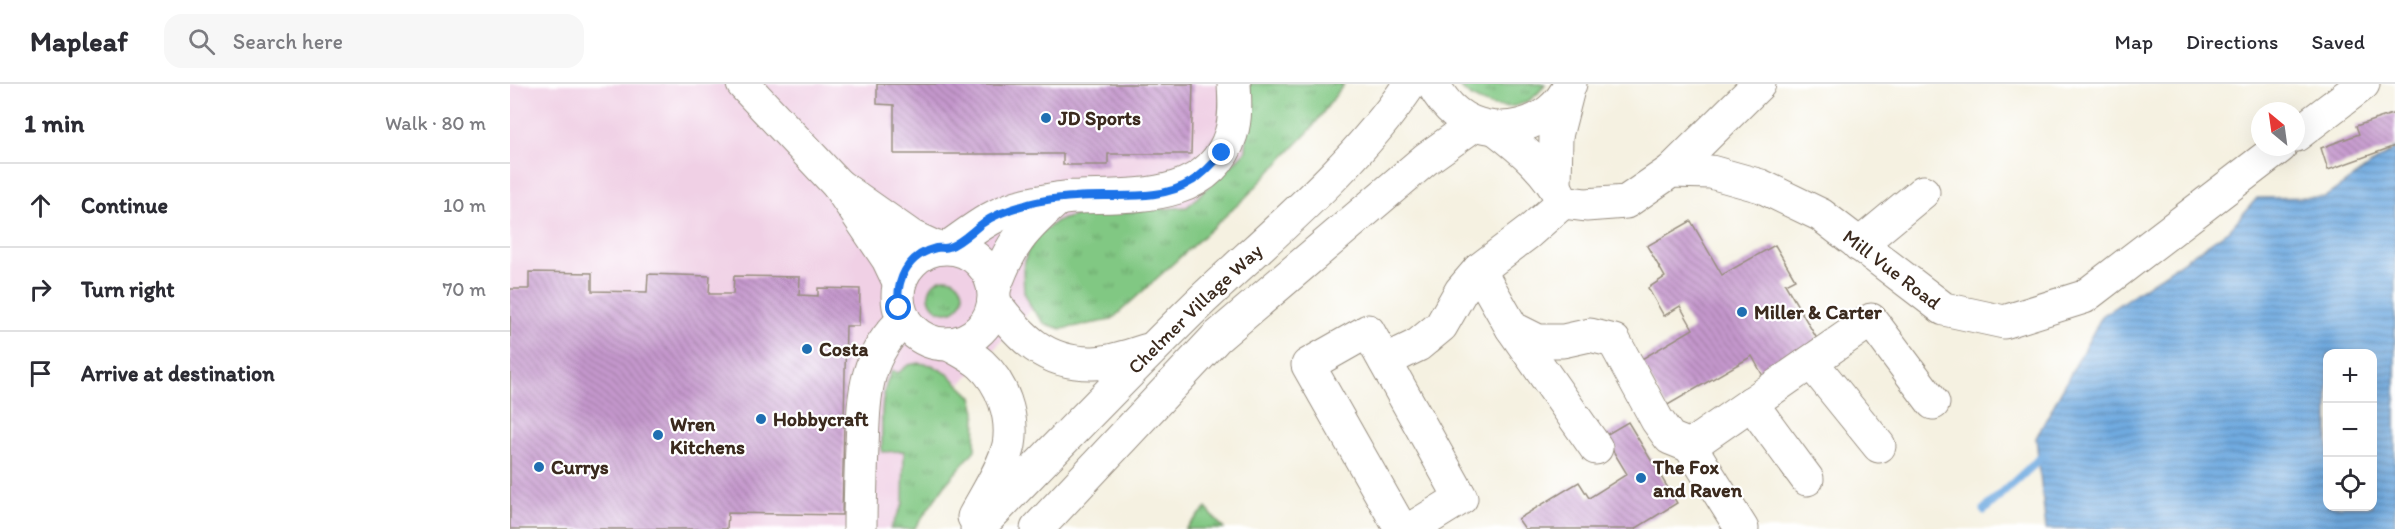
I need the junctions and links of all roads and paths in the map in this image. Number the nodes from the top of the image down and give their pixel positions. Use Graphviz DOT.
graph roads {
  1 [pos="743,84"];
  2 [pos="1234,84"];
  3 [pos="1410,84"];
  4 [pos="1433,84"];
  5 [pos="1759,84"];
  6 [pos="2363,84"];
  7 [pos="1569,88"];
  8 [pos="1485,126"];
  9 [pos="2305,128"];
  10 [pos="2268,156"];
  11 [pos="1671,171"];
  12 [pos="838,185"];
  13 [pos="1923,192"];
  14 [pos="1559,193"];
  15 [pos="1058,200"];
  16 [pos="1859,245"];
  17 [pos="943,248"];
  18 [pos="1479,270"];
  19 [pos="899,282"];
  20 [pos="994,295"];
  21 [pos="904,320"];
  22 [pos="1512,328"];
  23 [pos="949,344"];
  24 [pos="1152,349"];
  25 [pos="1385,361"];
  26 [pos="1811,362"];
  27 [pos="1751,403"];
  28 [pos="1933,403"];
  29 [pos="1690,446"];
  30 [pos="1879,446"];
  31 [pos="1596,448"];
  32 [pos="1807,479"];
  33 [pos="860,529"];
  34 [pos="968,529"];
  35 [pos="977,529"];
  36 [pos="1037,529"];
  37 [pos="1401,529"];
  38 [pos="1411,529"];
  39 [pos="1742,529"];
  1 -- 12 [label="street"];
  2 -- 15 [label="street"];
  3 -- 24 [label="street, Chelmer Village Way"];
  4 -- 8 [label="street"];
  5 -- 11 [label="street"];
  6 -- 9 [label="street"];
  7 -- 8 [label="street, Chelmer Village Way"];
  7 -- 14 [label="street"];
  8 -- 14 [label="street"];
  8 -- 36 [label="street, Chelmer Village Way"];
  10 -- 16 [label="street, Mill Vue Road"];
  11 -- 14 [label="street"];
  11 -- 16 [label="street, Mill Vue Road"];
  12 -- 17 [label="street"];
  12 -- 19 [label="street"];
  13 -- 16 [label="street"];
  14 -- 18 [label="street"];
  15 -- 17 [label="street"];
  15 -- 20 [label="street"];
  17 -- 19 [label="street"];
  17 -- 20 [label="street"];
  18 -- 22 [label="street"];
  18 -- 25 [label="street"];
  19 -- 21 [label="street"];
  20 -- 23 [label="street"];
  20 -- 24 [label="street"];
  21 -- 23 [label="street"];
  21 -- 33 [label="street"];
  22 -- 29 [label="street"];
  22 -- 31 [label="street"];
  23 -- 34 [label="street"];
  24 -- 35 [label="street, Chelmer Village Way"];
  25 -- 37 [label="street"];
  25 -- 38 [label="street"];
  26 -- 27 [label="street"];
  26 -- 28 [label="street"];
  26 -- 30 [label="street"];
  27 -- 29 [label="street"];
  27 -- 32 [label="street"];
  29 -- 39 [label="street"];
}
